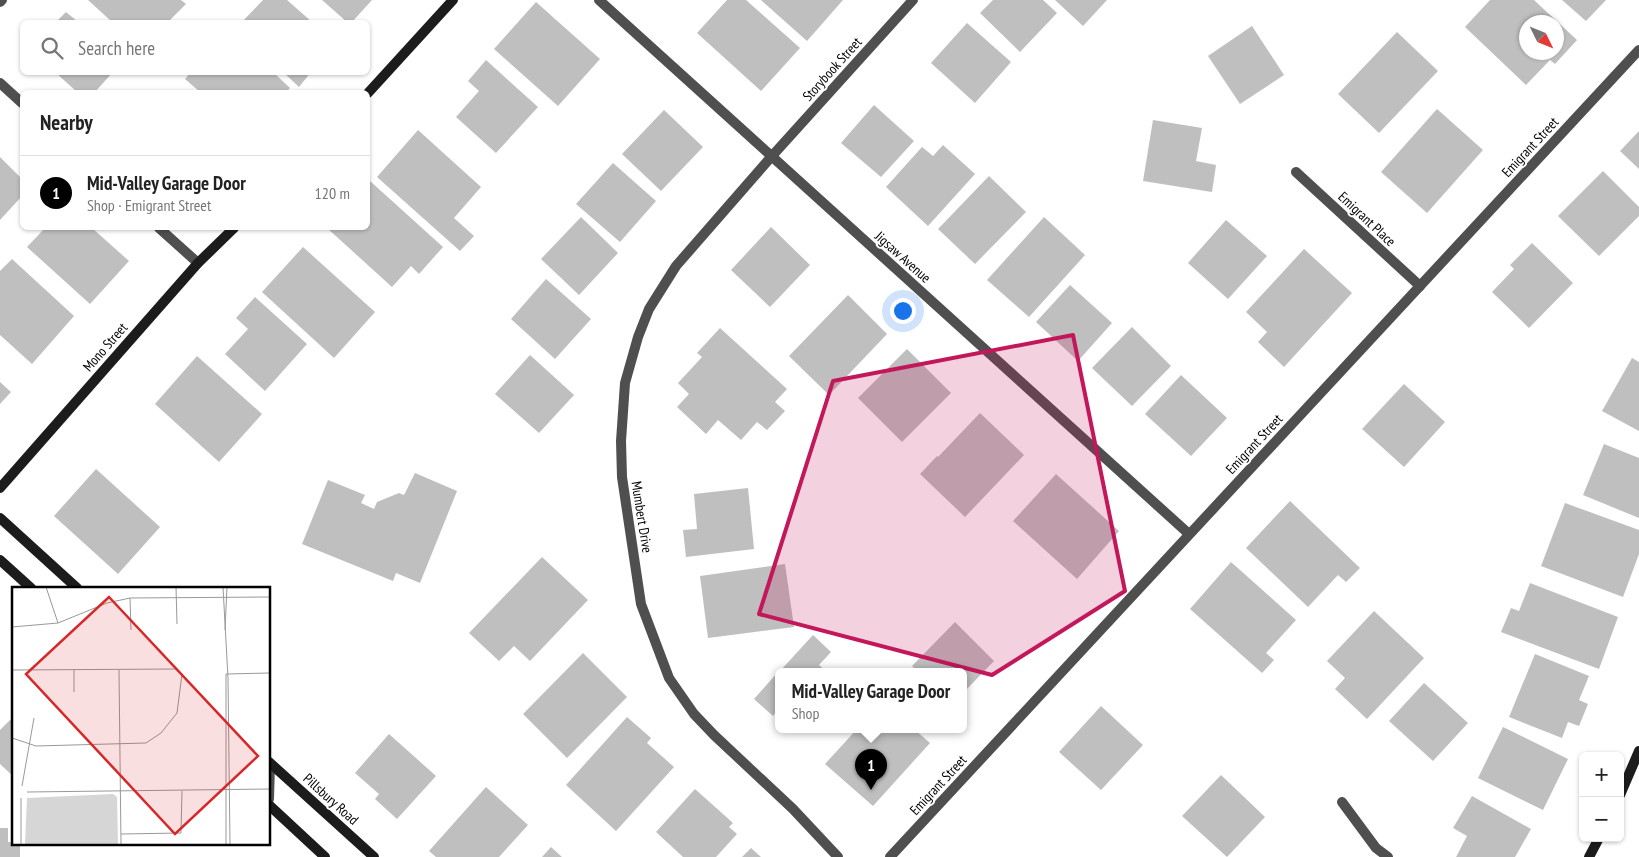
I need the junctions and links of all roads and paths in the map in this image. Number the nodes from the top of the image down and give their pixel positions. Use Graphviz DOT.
graph roads {
  1 [pos="453,0"];
  2 [pos="599,0"];
  3 [pos="913,0"];
  4 [pos="1639,50"];
  5 [pos="0,82"];
  6 [pos="370,91"];
  7 [pos="20,101"];
  8 [pos="772,156"];
  9 [pos="1296,172"];
  10 [pos="161,230"];
  11 [pos="232,230"];
  12 [pos="198,263"];
  13 [pos="1420,286"];
  14 [pos="0,488"];
  15 [pos="0,518"];
  16 [pos="1189,534"];
  17 [pos="0,560"];
  18 [pos="30,587"];
  19 [pos="76,587"];
  20 [pos="1639,751"];
  21 [pos="270,763"];
  22 [pos="1624,786"];
  23 [pos="1342,802"];
  24 [pos="270,806"];
  25 [pos="1597,842"];
  26 [pos="325,857"];
  27 [pos="374,857"];
  28 [pos="838,857"];
  29 [pos="890,857"];
  30 [pos="1388,857"];
  31 [pos="1589,857"];
  1 -- 6 [label="street"];
  2 -- 8 [label="street, Jigsaw Avenue"];
  3 -- 8 [label="street, Storybook Street"];
  4 -- 13 [label="street, Emigrant Street"];
  5 -- 7 [label="street"];
  8 -- 16 [label="street, Jigsaw Avenue"];
  8 -- 28 [label="street, Mumbert Drive"];
  9 -- 13 [label="street, Emigrant Place"];
  10 -- 12 [label="street"];
  11 -- 12 [label="street, Mono Street"];
  12 -- 14 [label="street, Mono Street"];
  13 -- 16 [label="street, Emigrant Street"];
  15 -- 19 [label="street"];
  16 -- 29 [label="street, Emigrant Street"];
  17 -- 18 [label="street"];
  20 -- 22 [label="street"];
  21 -- 27 [label="street, Pillsbury Road"];
  23 -- 30 [label="street"];
  24 -- 26 [label="street"];
  25 -- 31 [label="street"];
}
